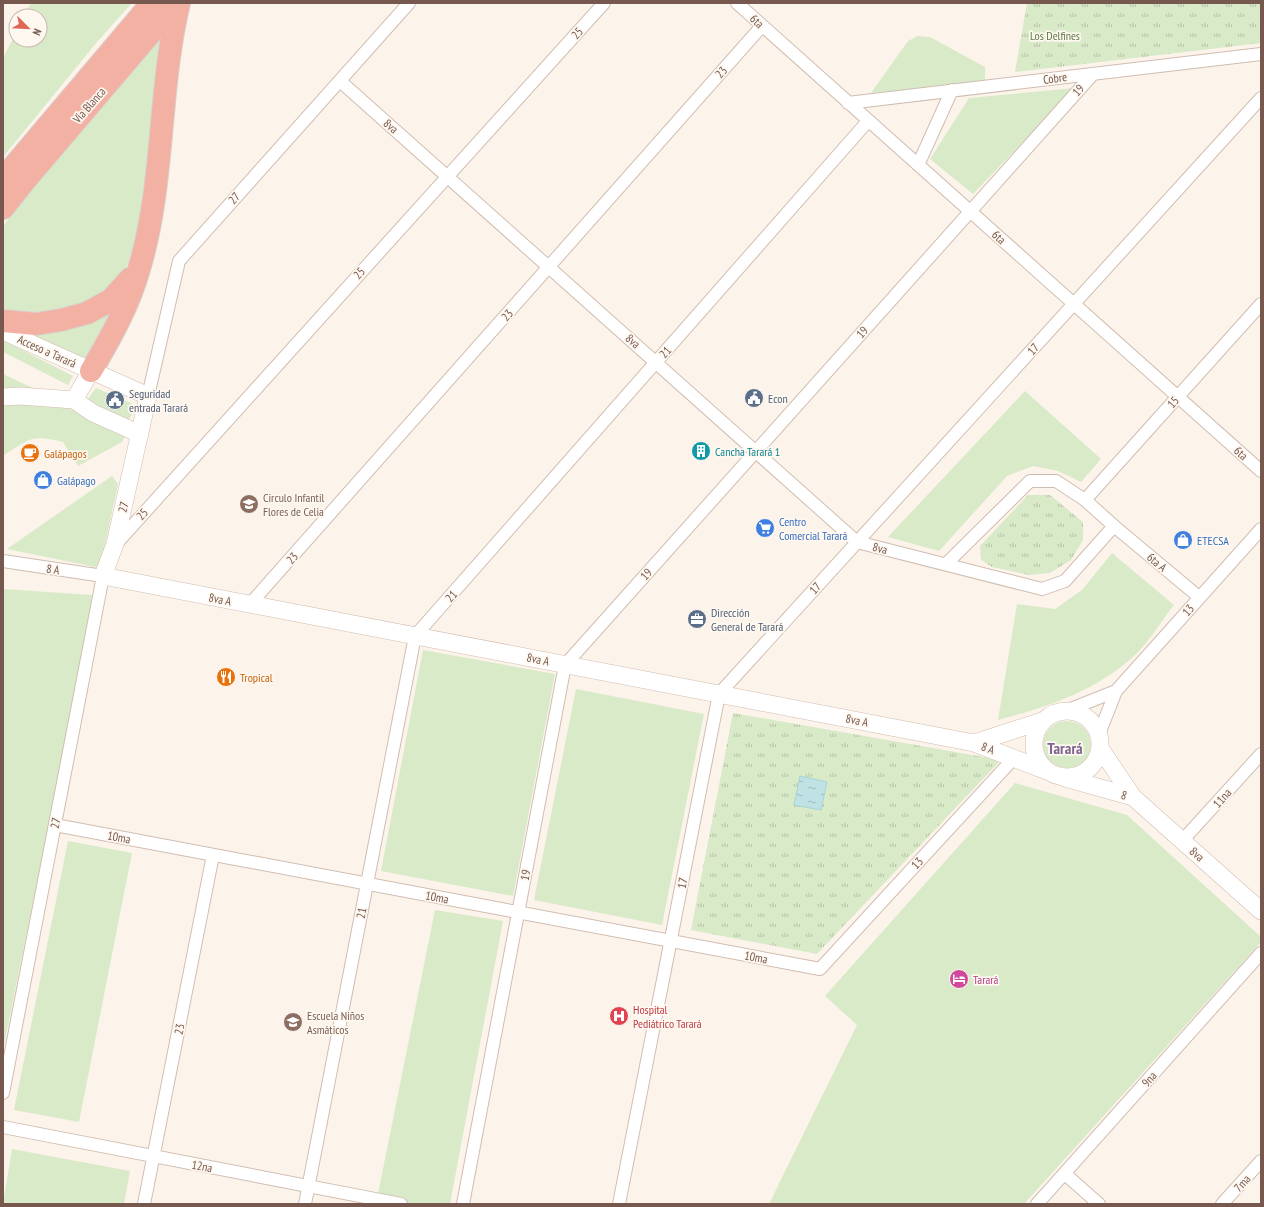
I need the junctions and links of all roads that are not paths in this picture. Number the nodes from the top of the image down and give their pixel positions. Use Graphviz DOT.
graph roads {
  1 [pos="152,3"];
  2 [pos="178,3"];
  3 [pos="410,3"];
  4 [pos="604,3"];
  5 [pos="737,3"];
  6 [pos="762,26"];
  7 [pos="1261,54"];
  8 [pos="1093,74"];
  9 [pos="340,80"];
  10 [pos="952,90"];
  11 [pos="1261,98"];
  12 [pos="848,103"];
  13 [pos="868,120"];
  14 [pos="918,165"];
  15 [pos="447,176"];
  16 [pos="3,179"];
  17 [pos="3,208"];
  18 [pos="970,211"];
  19 [pos="549,267"];
  20 [pos="139,270"];
  21 [pos="1074,304"];
  22 [pos="1261,304"];
  23 [pos="3,321"];
  24 [pos="3,331"];
  25 [pos="656,362"];
  26 [pos="91,370"];
  27 [pos="148,396"];
  28 [pos="3,397"];
  29 [pos="1178,397"];
  30 [pos="74,400"];
  31 [pos="140,434"];
  32 [pos="756,451"];
  33 [pos="1261,471"];
  34 [pos="1085,500"];
  35 [pos="1114,526"];
  36 [pos="1261,529"];
  37 [pos="858,542"];
  38 [pos="115,544"];
  39 [pos="3,561"];
  40 [pos="946,564"];
  41 [pos="103,576"];
  42 [pos="1199,597"];
  43 [pos="250,604"];
  44 [pos="415,636"];
  45 [pos="566,664"];
  46 [pos="1116,691"];
  47 [pos="719,694"];
  48 [pos="1068,710"];
  49 [pos="1042,721"];
  50 [pos="1099,741"];
  51 [pos="974,743"];
  52 [pos="1261,754"];
  53 [pos="1014,758"];
  54 [pos="1053,774"];
  55 [pos="1133,797"];
  56 [pos="55,825"];
  57 [pos="1182,841"];
  58 [pos="213,855"];
  59 [pos="367,884"];
  60 [pos="1261,911"];
  61 [pos="518,912"];
  62 [pos="670,941"];
  63 [pos="1261,953"];
  64 [pos="820,969"];
  65 [pos="3,1093"];
  66 [pos="3,1128"];
  67 [pos="153,1156"];
  68 [pos="1261,1161"];
  69 [pos="1064,1174"];
  70 [pos="308,1186"];
  71 [pos="144,1204"];
  72 [pos="305,1204"];
  73 [pos="400,1204"];
  74 [pos="463,1204"];
  75 [pos="619,1204"];
  76 [pos="1037,1204"];
  77 [pos="1099,1204"];
  78 [pos="1222,1204"];
  1 -- 16 [label="highway, Vía Blanca"];
  2 -- 17 [label="highway, Vía Blanca"];
  2 -- 20 [label="highway"];
  3 -- 9 [label="street, 27"];
  4 -- 15 [label="street, 25"];
  5 -- 6 [label="street, 6ta"];
  6 -- 12 [label="street, 6ta"];
  6 -- 19 [label="street, 23"];
  7 -- 8 [label="street, Cobre"];
  8 -- 10 [label="street, Cobre"];
  8 -- 18 [label="street, 19"];
  9 -- 15 [label="street, 8va"];
  9 -- 27 [label="street, 27"];
  10 -- 12 [label="street, Cobre"];
  10 -- 14 [label="street"];
  11 -- 21 [label="street, 17"];
  12 -- 13 [label="street, 6ta"];
  13 -- 14 [label="street, 6ta"];
  13 -- 25 [label="street, 21"];
  14 -- 18 [label="street, 6ta"];
  15 -- 19 [label="street, 8va"];
  15 -- 38 [label="street, 25"];
  18 -- 21 [label="street, 6ta"];
  18 -- 32 [label="street, 19"];
  19 -- 25 [label="street, 8va"];
  19 -- 43 [label="street, 23"];
  20 -- 23 [label="highway"];
  20 -- 26 [label="highway"];
  21 -- 29 [label="street, 6ta"];
  21 -- 37 [label="street, 17"];
  22 -- 29 [label="street, 15"];
  24 -- 26 [label="street, Acceso a Tarará"];
  25 -- 32 [label="street, 8va"];
  25 -- 44 [label="street, 21"];
  26 -- 27 [label="street, Acceso a Tarará"];
  26 -- 30 [label="street, Acceso a Tarará"];
  27 -- 31 [label="street, 27"];
  28 -- 30 [label="street"];
  29 -- 33 [label="street, 6ta"];
  29 -- 34 [label="street, 15"];
  30 -- 31 [label="street"];
  31 -- 38 [label="street, 27"];
  32 -- 37 [label="street, 8va"];
  32 -- 45 [label="street, 19"];
  34 -- 35 [label="street, 6ta A"];
  34 -- 40 [label="street, 6ta A"];
  35 -- 40 [label="street, 8va"];
  35 -- 42 [label="street, 6ta A"];
  36 -- 42 [label="street, 13"];
  37 -- 40 [label="street, 8va"];
  37 -- 47 [label="street, 17"];
  38 -- 41 [label="street, 27"];
  39 -- 41 [label="street, 8 A"];
  41 -- 43 [label="street, 8va A"];
  41 -- 56 [label="street, 27"];
  42 -- 46 [label="street, 13"];
  43 -- 44 [label="street, 8va A"];
  44 -- 45 [label="street, 8va A"];
  44 -- 59 [label="street, 21"];
  45 -- 47 [label="street, 8va A"];
  45 -- 61 [label="street, 19"];
  46 -- 48 [label="street, 13"];
  46 -- 50 [label="street, 13"];
  47 -- 51 [label="street, 8va A"];
  47 -- 62 [label="street, 17"];
  48 -- 49 [label="street"];
  48 -- 50 [label="street"];
  49 -- 51 [label="street, 8 A"];
  49 -- 54 [label="street"];
  50 -- 54 [label="street"];
  50 -- 55 [label="street, 8"];
  51 -- 53 [label="street, 8 A"];
  52 -- 57 [label="street, 11na"];
  53 -- 54 [label="street, 8 A"];
  53 -- 64 [label="street, 13"];
  54 -- 55 [label="street, 8"];
  55 -- 57 [label="street, 8va"];
  56 -- 58 [label="street, 10ma"];
  56 -- 65 [label="street, 27"];
  57 -- 60 [label="street, 8va"];
  58 -- 59 [label="street, 10ma"];
  58 -- 67 [label="street, 23"];
  59 -- 61 [label="street, 10ma"];
  59 -- 70 [label="street, 21"];
  61 -- 62 [label="street, 10ma"];
  61 -- 74 [label="street, 19"];
  62 -- 64 [label="street, 10ma"];
  62 -- 75 [label="street, 17"];
  63 -- 69 [label="street, 9na"];
  66 -- 67 [label="street, 12na"];
  67 -- 70 [label="street, 12na"];
  67 -- 71 [label="street, 23"];
  68 -- 78 [label="street, 7ma"];
  69 -- 76 [label="street, 9na"];
  69 -- 77 [label="street"];
  70 -- 72 [label="street, 21"];
  70 -- 73 [label="street, 12na"];
}
